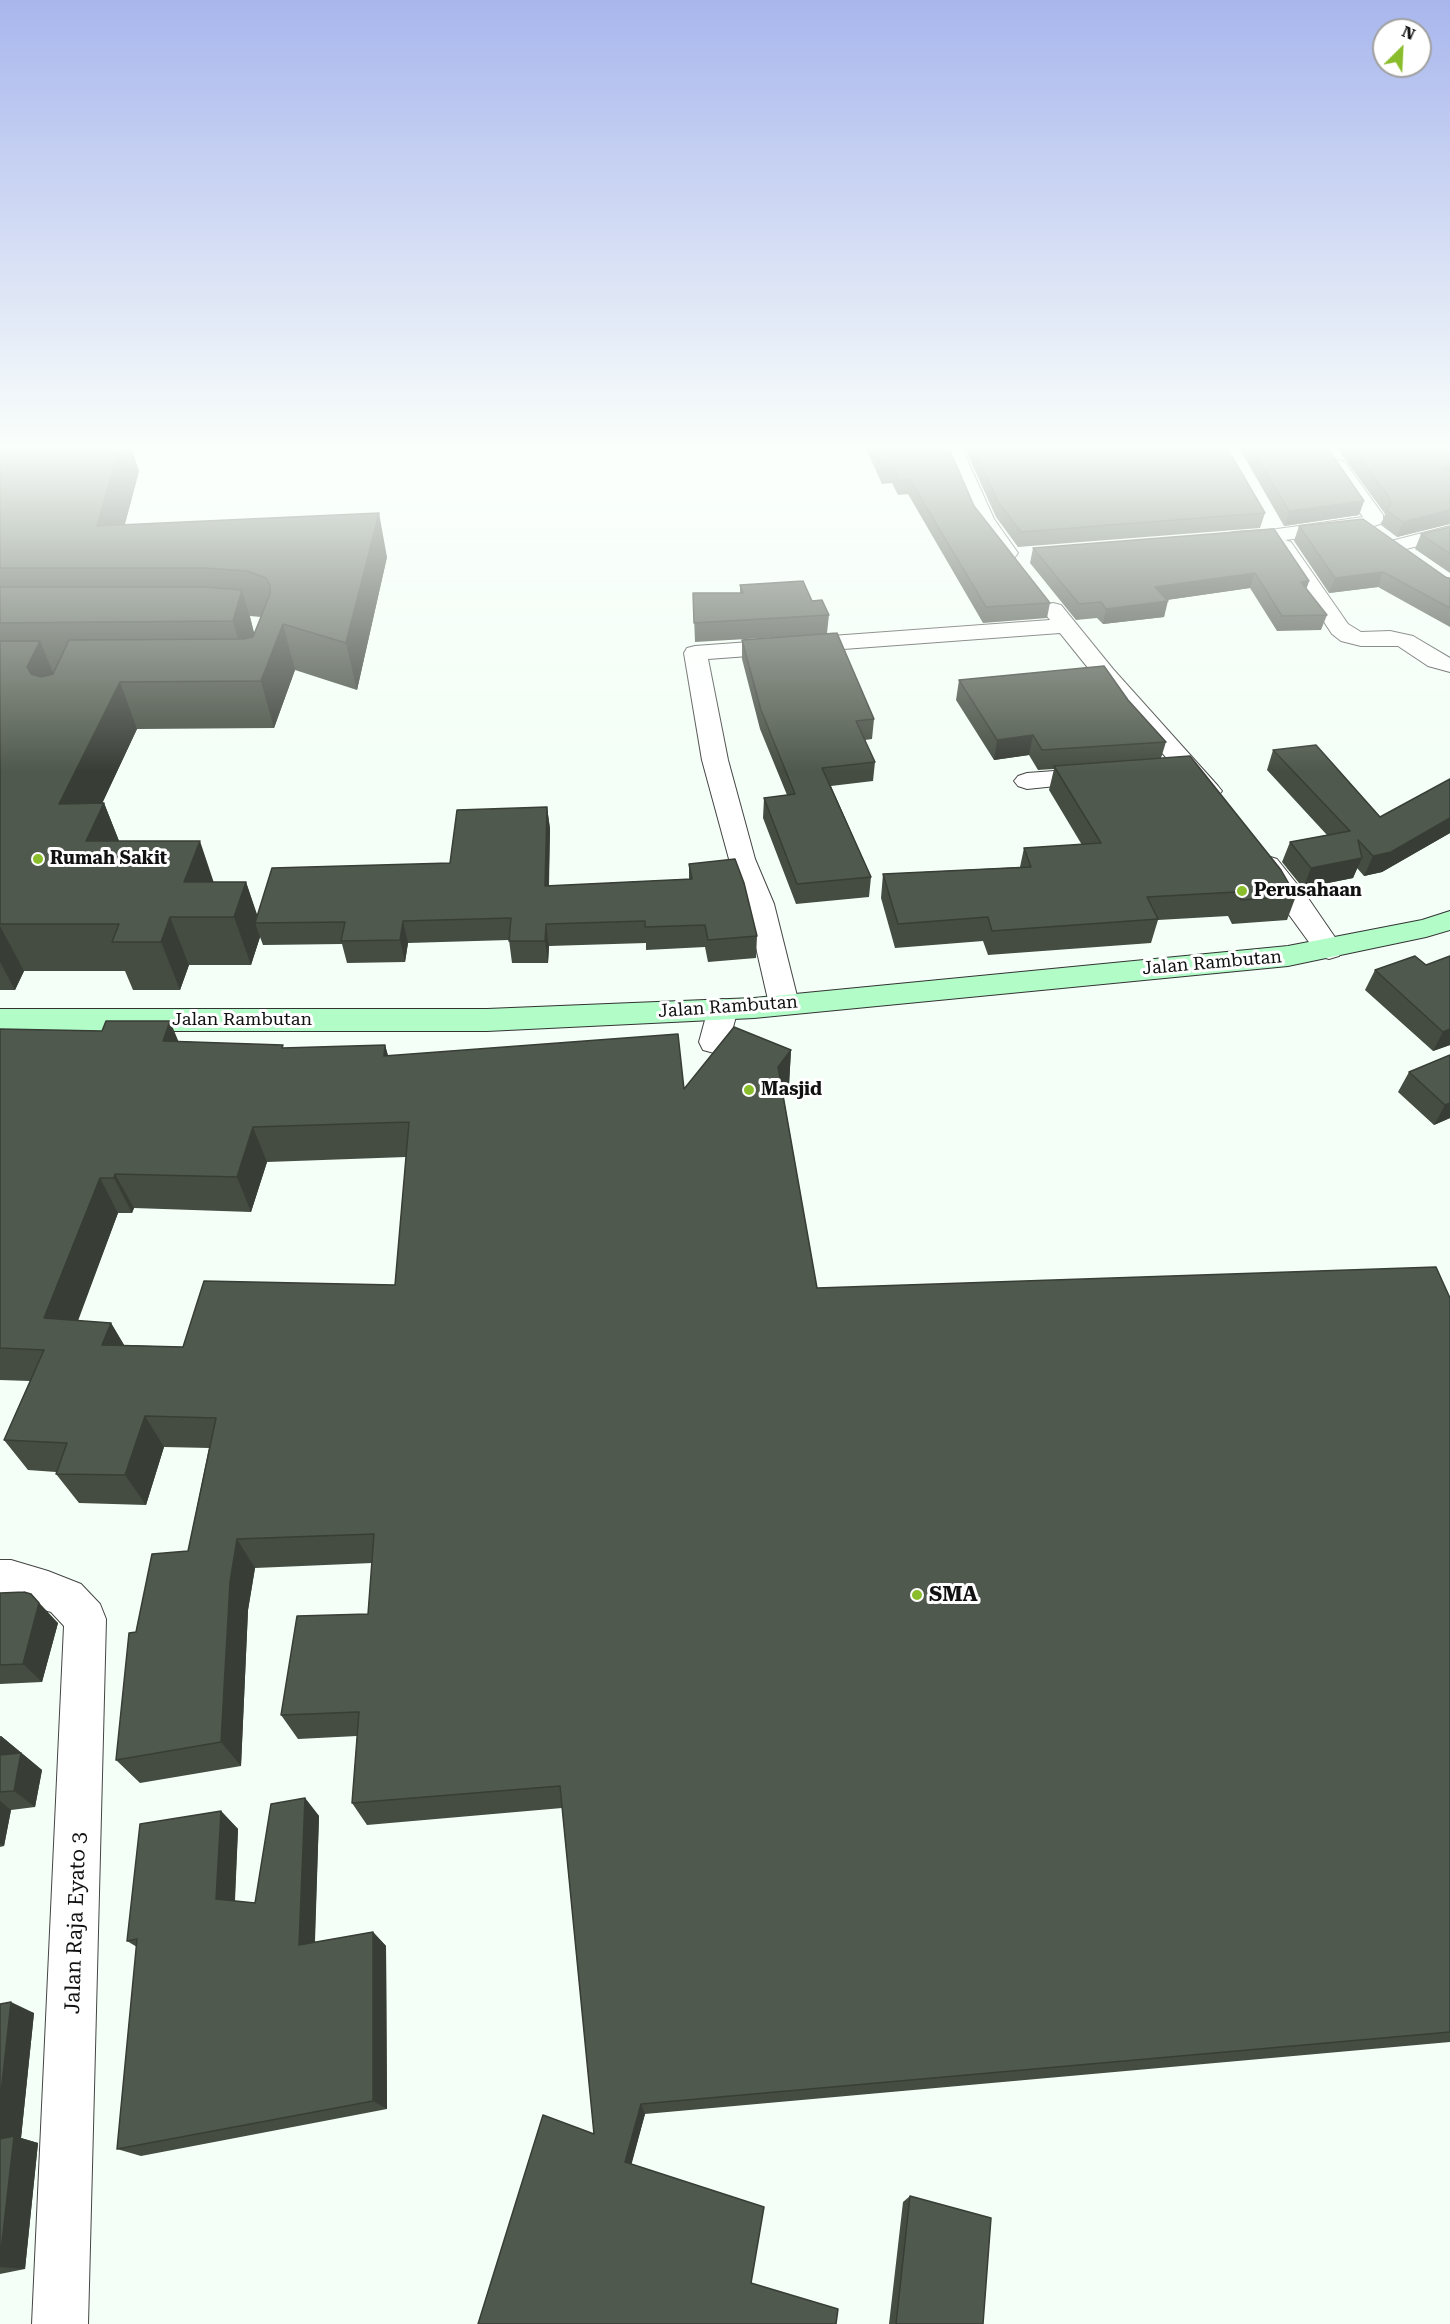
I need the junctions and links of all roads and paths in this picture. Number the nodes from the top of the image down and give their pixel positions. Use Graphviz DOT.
graph roads {
  1 [pos="1012,554"];
  2 [pos="1290,554"];
  3 [pos="1406,554"];
  4 [pos="1412,559"];
  5 [pos="1066,626"];
  6 [pos="1450,665"];
  7 [pos="1191,769"];
  8 [pos="1156,771"];
  9 [pos="1120,774"];
  10 [pos="1027,781"];
  11 [pos="1219,805"];
  12 [pos="1255,850"];
  13 [pos="1450,920"];
  14 [pos="1329,949"];
  15 [pos="784,1004"];
  16 [pos="723,1009"];
  17 [pos="0,1020"];
  18 [pos="714,1042"];
  19 [pos="0,1580"];
  20 [pos="60,2324"];
  1 -- 5 [label="street"];
  2 -- 6 [label="street"];
  3 -- 4 [label="street"];
  5 -- 7 [label="street"];
  5 -- 15 [label="street"];
  7 -- 8 [label="street"];
  7 -- 11 [label="street"];
  9 -- 10 [label="street"];
  12 -- 14 [label="street"];
  13 -- 14 [label="street, Jalan Rambutan"];
  14 -- 15 [label="street, Jalan Rambutan"];
  15 -- 16 [label="street, Jalan Rambutan"];
  16 -- 17 [label="street, Jalan Rambutan"];
  16 -- 18 [label="street"];
  19 -- 20 [label="street, Jalan Raja Eyato 3"];
}
